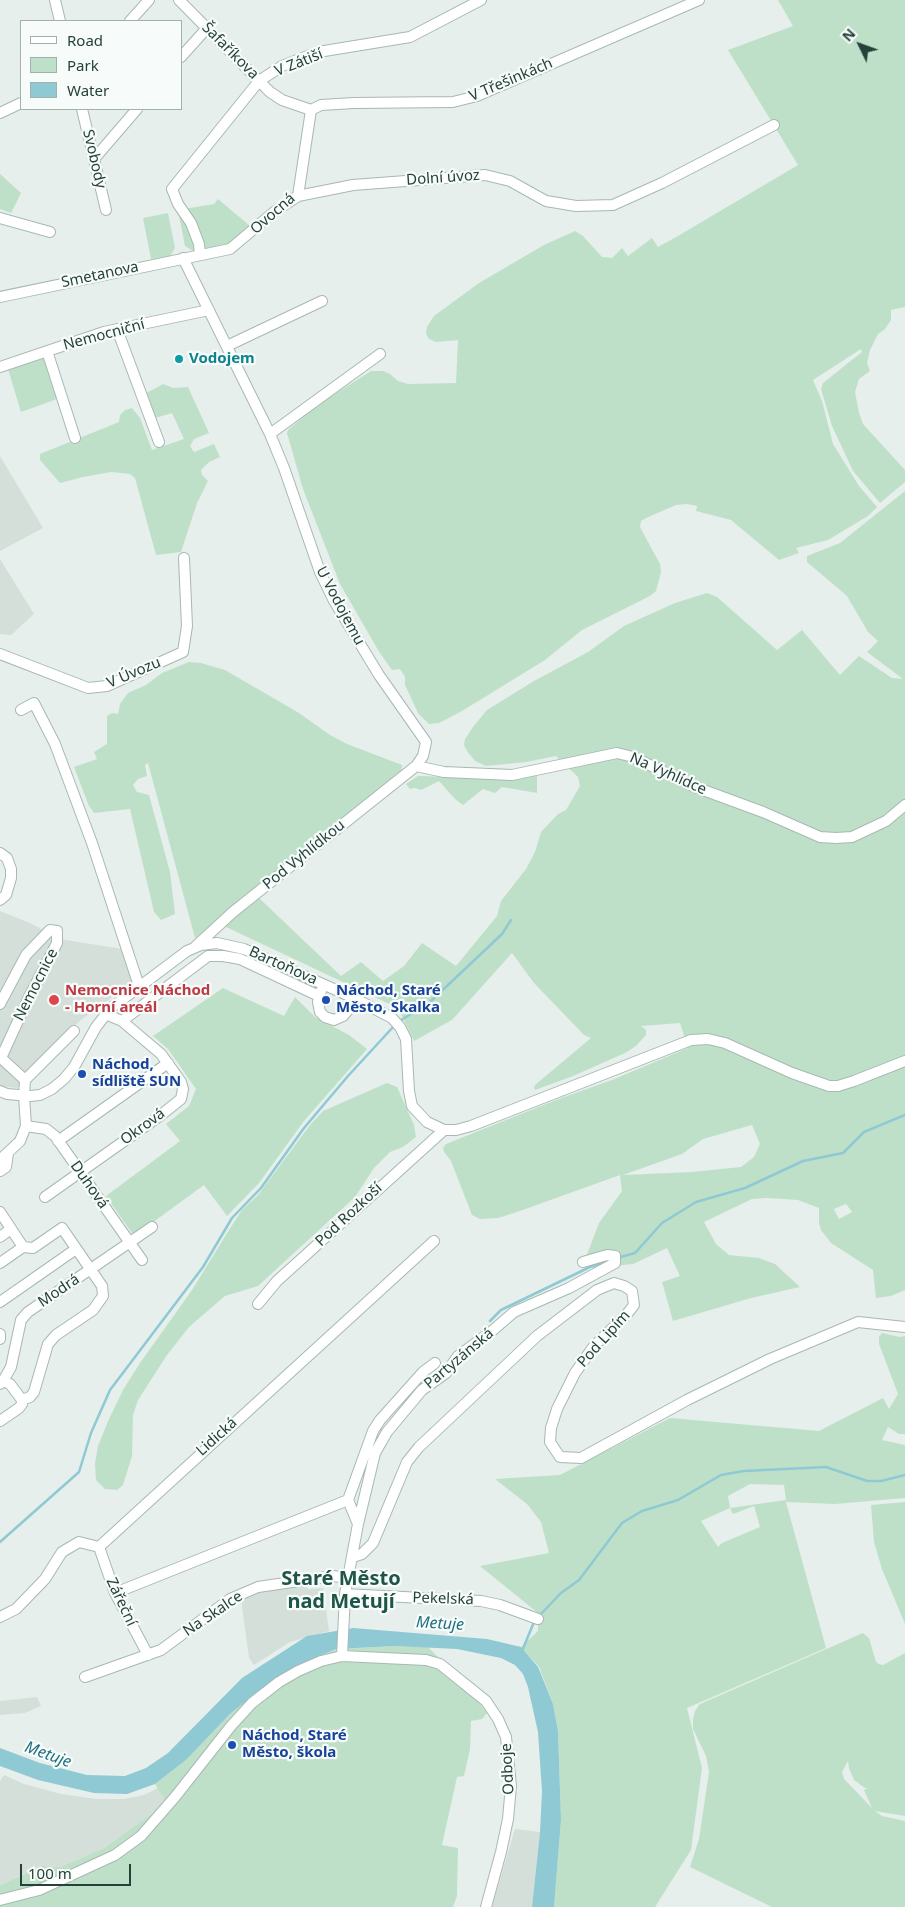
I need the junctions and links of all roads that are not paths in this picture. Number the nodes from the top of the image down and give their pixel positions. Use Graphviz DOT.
graph roads {
  1 [pos="55,0"];
  2 [pos="149,0"];
  3 [pos="179,0"];
  4 [pos="481,0"];
  5 [pos="700,0"];
  6 [pos="60,20"];
  7 [pos="131,20"];
  8 [pos="206,28"];
  9 [pos="182,56"];
  10 [pos="259,81"];
  11 [pos="20,104"];
  12 [pos="82,110"];
  13 [pos="136,110"];
  14 [pos="311,110"];
  15 [pos="0,113"];
  16 [pos="774,125"];
  17 [pos="94,159"];
  18 [pos="298,196"];
  19 [pos="106,210"];
  20 [pos="0,218"];
  21 [pos="50,232"];
  22 [pos="200,254"];
  23 [pos="183,258"];
  24 [pos="0,297"];
  25 [pos="322,301"];
  26 [pos="209,310"];
  27 [pos="117,329"];
  28 [pos="227,346"];
  29 [pos="47,351"];
  30 [pos="380,354"];
  31 [pos="0,367"];
  32 [pos="270,434"];
  33 [pos="74,438"];
  34 [pos="159,442"];
  35 [pos="184,558"];
  36 [pos="0,654"];
  37 [pos="21,710"];
  38 [pos="416,766"];
  39 [pos="905,805"];
  40 [pos="0,853"];
  41 [pos="0,900"];
  42 [pos="194,948"];
  43 [pos="324,984"];
  44 [pos="139,986"];
  45 [pos="315,994"];
  46 [pos="354,998"];
  47 [pos="0,1004"];
  48 [pos="105,1014"];
  49 [pos="122,1021"];
  50 [pos="74,1031"];
  51 [pos="905,1061"];
  52 [pos="168,1063"];
  53 [pos="22,1077"];
  54 [pos="0,1091"];
  55 [pos="24,1096"];
  56 [pos="26,1126"];
  57 [pos="444,1130"];
  58 [pos="58,1141"];
  59 [pos="4,1157"];
  60 [pos="0,1171"];
  61 [pos="80,1172"];
  62 [pos="45,1197"];
  63 [pos="0,1212"];
  64 [pos="152,1227"];
  65 [pos="11,1229"];
  66 [pos="0,1237"];
  67 [pos="434,1241"];
  68 [pos="130,1243"];
  69 [pos="23,1247"];
  70 [pos="76,1249"];
  71 [pos="142,1260"];
  72 [pos="583,1262"];
  73 [pos="0,1263"];
  74 [pos="90,1270"];
  75 [pos="0,1302"];
  76 [pos="258,1304"];
  77 [pos="905,1327"];
  78 [pos="0,1334"];
  79 [pos="0,1339"];
  80 [pos="435,1363"];
  81 [pos="2,1382"];
  82 [pos="22,1400"];
  83 [pos="0,1421"];
  84 [pos="348,1500"];
  85 [pos="358,1524"];
  86 [pos="98,1547"];
  87 [pos="353,1557"];
  88 [pos="348,1578"];
  89 [pos="114,1592"];
  90 [pos="345,1594"];
  91 [pos="0,1617"];
  92 [pos="538,1619"];
  93 [pos="342,1653"];
  94 [pos="148,1655"];
  95 [pos="85,1677"];
  96 [pos="0,1900"];
  97 [pos="486,1907"];
  1 -- 6 [label="street"];
  2 -- 7 [label="street"];
  3 -- 8 [label="street, Šafaříkova"];
  4 -- 10 [label="street, V Zátiší"];
  5 -- 14 [label="street, V Třešinkách"];
  8 -- 9 [label="street"];
  8 -- 10 [label="street, Šafaříkova"];
  10 -- 14 [label="street, Šafaříkova"];
  10 -- 22 [label="street, V Zátiší"];
  11 -- 15 [label="street"];
  12 -- 17 [label="street, Svobody"];
  13 -- 17 [label="street"];
  14 -- 18 [label="street, Ovocná"];
  16 -- 18 [label="street, Dolní úvoz"];
  17 -- 19 [label="street, Svobody"];
  18 -- 22 [label="street, Ovocná"];
  20 -- 21 [label="street"];
  22 -- 23 [label="street, Smetanova"];
  23 -- 24 [label="street, Smetanova"];
  23 -- 26 [label="street, U Vodojemu"];
  25 -- 28 [label="street"];
  26 -- 27 [label="street, Nemocniční"];
  26 -- 28 [label="street, U Vodojemu"];
  27 -- 29 [label="street, Nemocniční"];
  27 -- 34 [label="street"];
  28 -- 32 [label="street, U Vodojemu"];
  29 -- 31 [label="street, Nemocniční"];
  29 -- 33 [label="street"];
  30 -- 32 [label="street"];
  32 -- 38 [label="street, U Vodojemu"];
  35 -- 36 [label="street, V Úvozu"];
  37 -- 44 [label="street"];
  38 -- 39 [label="street, Na Vyhlídce"];
  38 -- 42 [label="street, Pod Vyhlídkou"];
  40 -- 41 [label="street"];
  42 -- 43 [label="street, Bartoňova"];
  42 -- 44 [label="street, Bartoňova"];
  43 -- 45 [label="street"];
  43 -- 46 [label="street, Bartoňova"];
  44 -- 48 [label="street, Bartoňova"];
  45 -- 46 [label="street"];
  45 -- 49 [label="street"];
  46 -- 57 [label="street, Bartoňova"];
  47 -- 53 [label="street, Nemocnice"];
  48 -- 49 [label="street, Okrová"];
  48 -- 55 [label="street, Bartoňova"];
  49 -- 52 [label="street, Okrová"];
  50 -- 53 [label="street"];
  51 -- 57 [label="street"];
  52 -- 58 [label="street"];
  52 -- 61 [label="street, Okrová"];
  53 -- 55 [label="street"];
  54 -- 55 [label="street, Bartoňova"];
  55 -- 56 [label="street"];
  56 -- 58 [label="street, Duhová"];
  56 -- 59 [label="street"];
  57 -- 76 [label="street, Pod Rozkoší"];
  58 -- 61 [label="street, Duhová"];
  59 -- 60 [label="street"];
  61 -- 62 [label="street"];
  61 -- 68 [label="street, Duhová"];
  63 -- 65 [label="street"];
  64 -- 68 [label="street, Modrá"];
  65 -- 66 [label="street"];
  65 -- 69 [label="street"];
  67 -- 86 [label="street, Lidická"];
  68 -- 71 [label="street, Duhová"];
  68 -- 74 [label="street, Modrá"];
  69 -- 70 [label="street"];
  69 -- 73 [label="street"];
  70 -- 74 [label="street"];
  70 -- 75 [label="street"];
  72 -- 85 [label="street, Partyzánská"];
  74 -- 81 [label="street, Modrá"];
  74 -- 82 [label="street"];
  77 -- 87 [label="street, Pod Lipím"];
  78 -- 79 [label="street"];
  80 -- 84 [label="street, Partyzánská"];
  81 -- 82 [label="street"];
  82 -- 83 [label="street"];
  84 -- 85 [label="street"];
  84 -- 89 [label="street"];
  85 -- 87 [label="street"];
  86 -- 89 [label="street, Zářeční"];
  86 -- 91 [label="street"];
  87 -- 88 [label="street"];
  88 -- 90 [label="street"];
  88 -- 94 [label="street, Na Skalce"];
  89 -- 94 [label="street, Zářeční"];
  90 -- 92 [label="street, Pekelská"];
  90 -- 93 [label="street"];
  93 -- 96 [label="street, Odboje"];
  93 -- 97 [label="street, Odboje"];
  94 -- 95 [label="street, Na Skalce"];
}
